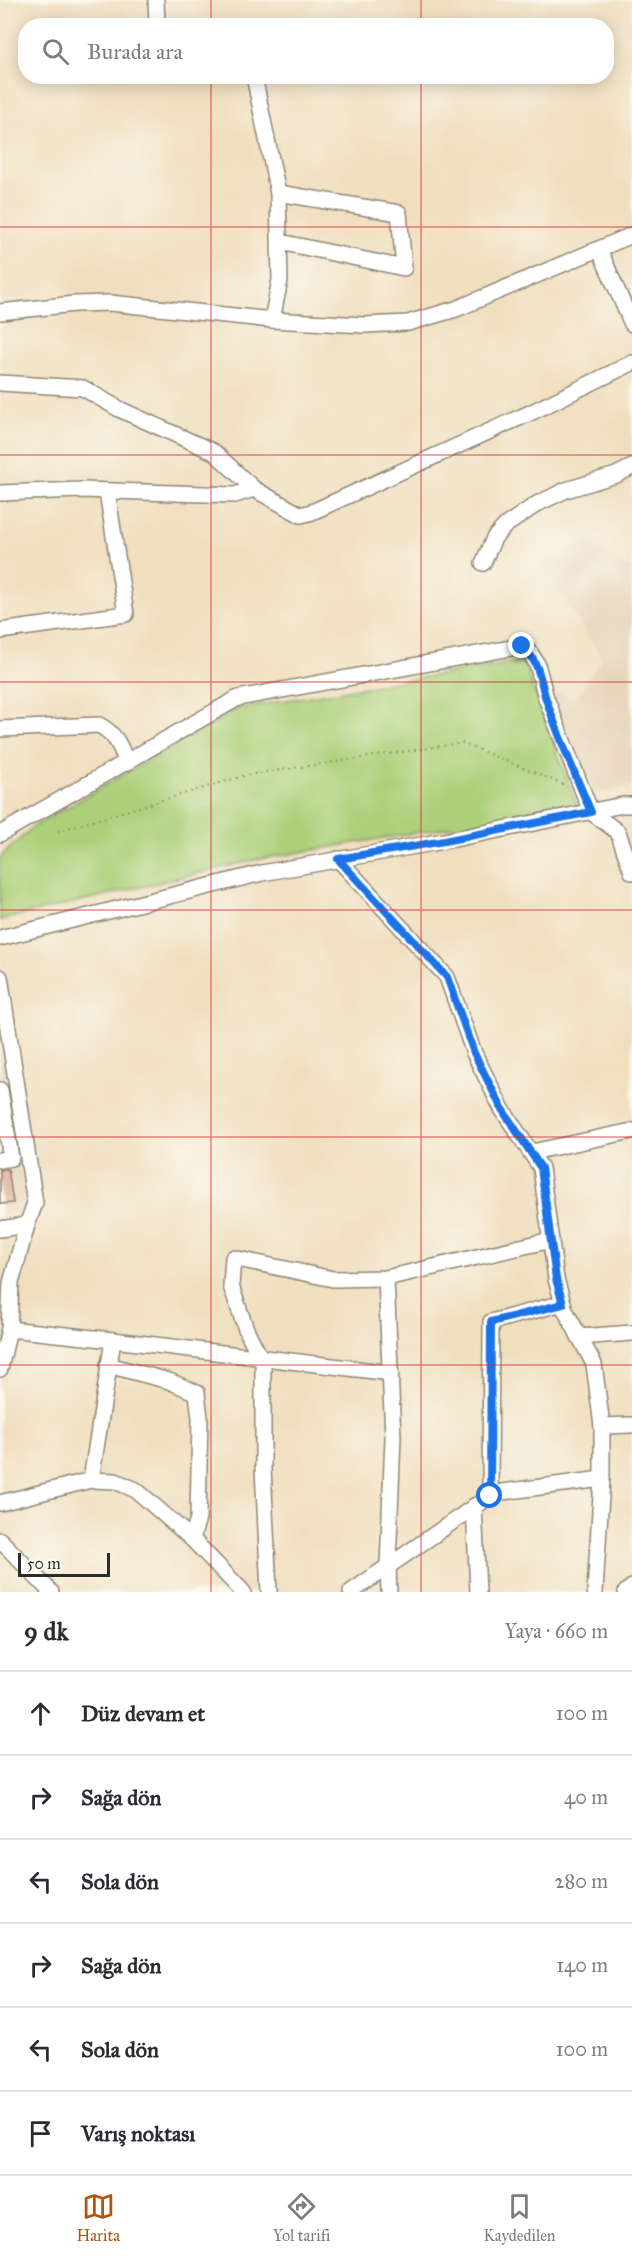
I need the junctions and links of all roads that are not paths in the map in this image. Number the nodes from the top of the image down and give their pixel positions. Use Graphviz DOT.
graph roads {
  1 [pos="156,0"];
  2 [pos="157,18"];
  3 [pos="256,84"];
  4 [pos="278,193"];
  5 [pos="632,235"];
  6 [pos="280,242"];
  7 [pos="599,249"];
  8 [pos="0,312"];
  9 [pos="272,320"];
  10 [pos="632,324"];
  11 [pos="632,363"];
  12 [pos="0,383"];
  13 [pos="632,467"];
  14 [pos="254,489"];
  15 [pos="106,491"];
  16 [pos="0,494"];
  17 [pos="483,563"];
  18 [pos="0,631"];
  19 [pos="0,729"];
  20 [pos="127,764"];
  21 [pos="629,802"];
  22 [pos="591,812"];
  23 [pos="0,834"];
  24 [pos="338,859"];
  25 [pos="632,872"];
  26 [pos="0,938"];
  27 [pos="0,977"];
  28 [pos="6,1058"];
  29 [pos="0,1090"];
  30 [pos="632,1131"];
  31 [pos="532,1152"];
  32 [pos="0,1160"];
  33 [pos="27,1225"];
  34 [pos="0,1229"];
  35 [pos="551,1240"];
  36 [pos="386,1278"];
  37 [pos="563,1304"];
  38 [pos="9,1329"];
  39 [pos="632,1334"];
  40 [pos="579,1337"];
  41 [pos="113,1340"];
  42 [pos="260,1358"];
  43 [pos="108,1365"];
  44 [pos="0,1369"];
  45 [pos="392,1373"];
  46 [pos="632,1425"];
  47 [pos="602,1426"];
  48 [pos="602,1479"];
  49 [pos="91,1480"];
  50 [pos="490,1496"];
  51 [pos="0,1503"];
  52 [pos="474,1506"];
  53 [pos="192,1539"];
  54 [pos="0,1540"];
  55 [pos="388,1566"];
  56 [pos="632,1587"];
  57 [pos="51,1592"];
  58 [pos="243,1592"];
  59 [pos="269,1592"];
  60 [pos="351,1592"];
  61 [pos="389,1592"];
  62 [pos="478,1592"];
  63 [pos="595,1592"];
  64 [pos="626,1592"];
  1 -- 2 [label="street"];
  3 -- 4 [label="street"];
  4 -- 6 [label="street"];
  4 -- 6 [label="street"];
  5 -- 7 [label="street"];
  6 -- 9 [label="street"];
  7 -- 9 [label="street"];
  7 -- 10 [label="street"];
  8 -- 9 [label="street"];
  11 -- 14 [label="street"];
  12 -- 14 [label="street"];
  13 -- 17 [label="street"];
  14 -- 15 [label="street"];
  15 -- 16 [label="street"];
  15 -- 18 [label="street"];
  19 -- 20 [label="street"];
  20 -- 22 [label="street"];
  20 -- 23 [label="street"];
  21 -- 22 [label="street"];
  22 -- 24 [label="street"];
  22 -- 25 [label="street"];
  24 -- 26 [label="street"];
  24 -- 31 [label="street"];
  27 -- 28 [label="street"];
  28 -- 33 [label="street"];
  29 -- 32 [label="street"];
  30 -- 31 [label="street"];
  31 -- 35 [label="street"];
  33 -- 34 [label="street"];
  33 -- 38 [label="street"];
  35 -- 36 [label="street"];
  35 -- 37 [label="street"];
  36 -- 42 [label="street"];
  36 -- 45 [label="street"];
  37 -- 40 [label="street"];
  37 -- 50 [label="street"];
  38 -- 41 [label="street"];
  38 -- 44 [label="street"];
  39 -- 40 [label="street"];
  40 -- 47 [label="street"];
  41 -- 42 [label="street"];
  41 -- 43 [label="street"];
  42 -- 45 [label="street"];
  42 -- 59 [label="street"];
  43 -- 49 [label="street"];
  43 -- 53 [label="street"];
  45 -- 55 [label="street"];
  46 -- 47 [label="street"];
  47 -- 48 [label="street"];
  48 -- 50 [label="street"];
  48 -- 63 [label="street"];
  49 -- 51 [label="street"];
  49 -- 53 [label="street"];
  50 -- 52 [label="street"];
  52 -- 55 [label="street"];
  52 -- 62 [label="street"];
  53 -- 58 [label="street"];
  54 -- 57 [label="street"];
  55 -- 60 [label="street"];
  55 -- 61 [label="street"];
  56 -- 64 [label="street"];
}
